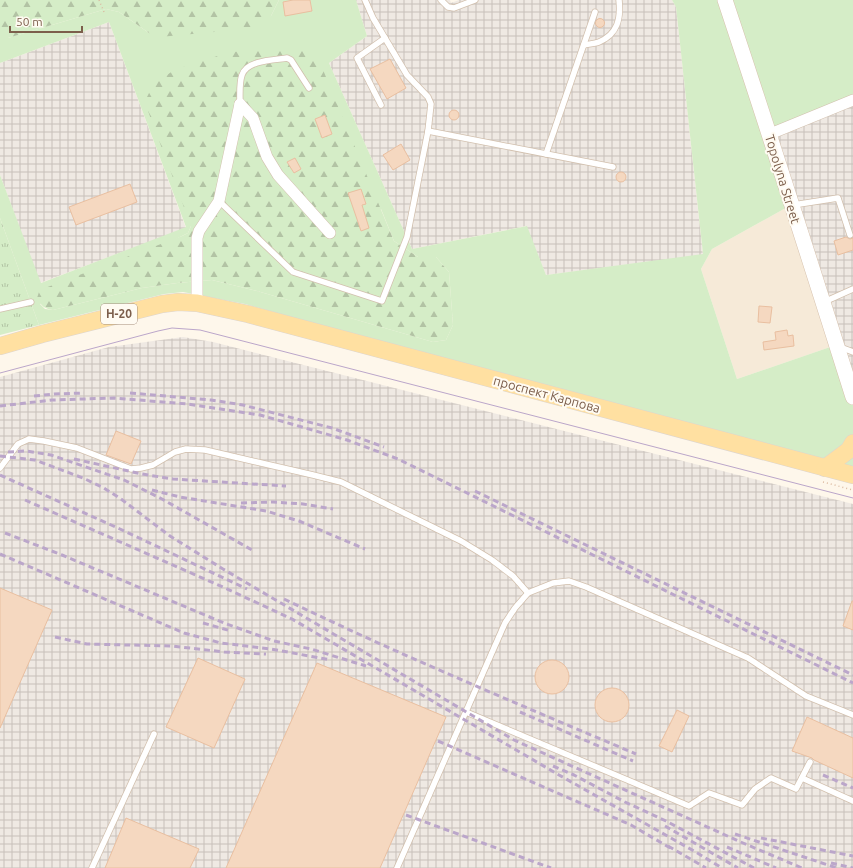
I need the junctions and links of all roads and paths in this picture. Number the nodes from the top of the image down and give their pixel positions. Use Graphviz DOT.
graph roads {
  1 [pos="99,0"];
  2 [pos="366,0"];
  3 [pos="441,0"];
  4 [pos="475,0"];
  5 [pos="619,0"];
  6 [pos="725,0"];
  7 [pos="104,12"];
  8 [pos="595,12"];
  9 [pos="385,38"];
  10 [pos="584,45"];
  11 [pos="309,88"];
  12 [pos="853,100"];
  13 [pos="240,104"];
  14 [pos="380,105"];
  15 [pos="428,131"];
  16 [pos="770,134"];
  17 [pos="546,154"];
  18 [pos="613,167"];
  19 [pos="219,201"];
  20 [pos="791,205"];
  21 [pos="330,233"];
  22 [pos="850,235"];
  23 [pos="853,289"];
  24 [pos="31,302"];
  25 [pos="197,303"];
  26 [pos="822,304"];
  27 [pos="0,309"];
  28 [pos="0,346"];
  29 [pos="843,352"];
  30 [pos="853,397"];
  31 [pos="853,443"];
  32 [pos="0,468"];
  33 [pos="821,474"];
  34 [pos="853,475"];
  35 [pos="853,490"];
  36 [pos="528,593"];
  37 [pos="466,712"];
  38 [pos="853,715"];
  39 [pos="154,734"];
  40 [pos="810,762"];
  41 [pos="802,778"];
  42 [pos="853,801"];
  43 [pos="92,868"];
  44 [pos="397,868"];
  1 -- 7 [label="path"];
  2 -- 9 [label="lane"];
  3 -- 4 [label="lane"];
  5 -- 10 [label="lane"];
  6 -- 16 [label="main road, Topolyna Street"];
  8 -- 10 [label="lane"];
  9 -- 14 [label="lane"];
  9 -- 15 [label="lane"];
  10 -- 17 [label="lane"];
  11 -- 13 [label="lane"];
  12 -- 16 [label="street"];
  13 -- 19 [label="street"];
  13 -- 21 [label="street"];
  15 -- 17 [label="lane"];
  15 -- 19 [label="lane"];
  16 -- 20 [label="main road, Topolyna Street"];
  17 -- 18 [label="lane"];
  19 -- 25 [label="street"];
  20 -- 22 [label="lane"];
  20 -- 26 [label="main road, Topolyna Street"];
  23 -- 26 [label="lane"];
  24 -- 27 [label="lane"];
  25 -- 28 [label="main road, Н-20"];
  25 -- 33 [label="main road, проспект Карпова / Н-20"];
  26 -- 29 [label="main road, Topolyna Street"];
  29 -- 30 [label="main road, Topolyna Street"];
  31 -- 33 [label="main road"];
  32 -- 36 [label="lane"];
  33 -- 34 [label="main road, проспект Карпова"];
  33 -- 35 [label="path"];
  36 -- 37 [label="lane"];
  36 -- 38 [label="lane"];
  37 -- 41 [label="lane"];
  37 -- 44 [label="lane"];
  39 -- 43 [label="lane"];
  40 -- 41 [label="lane"];
  41 -- 42 [label="lane"];
}
